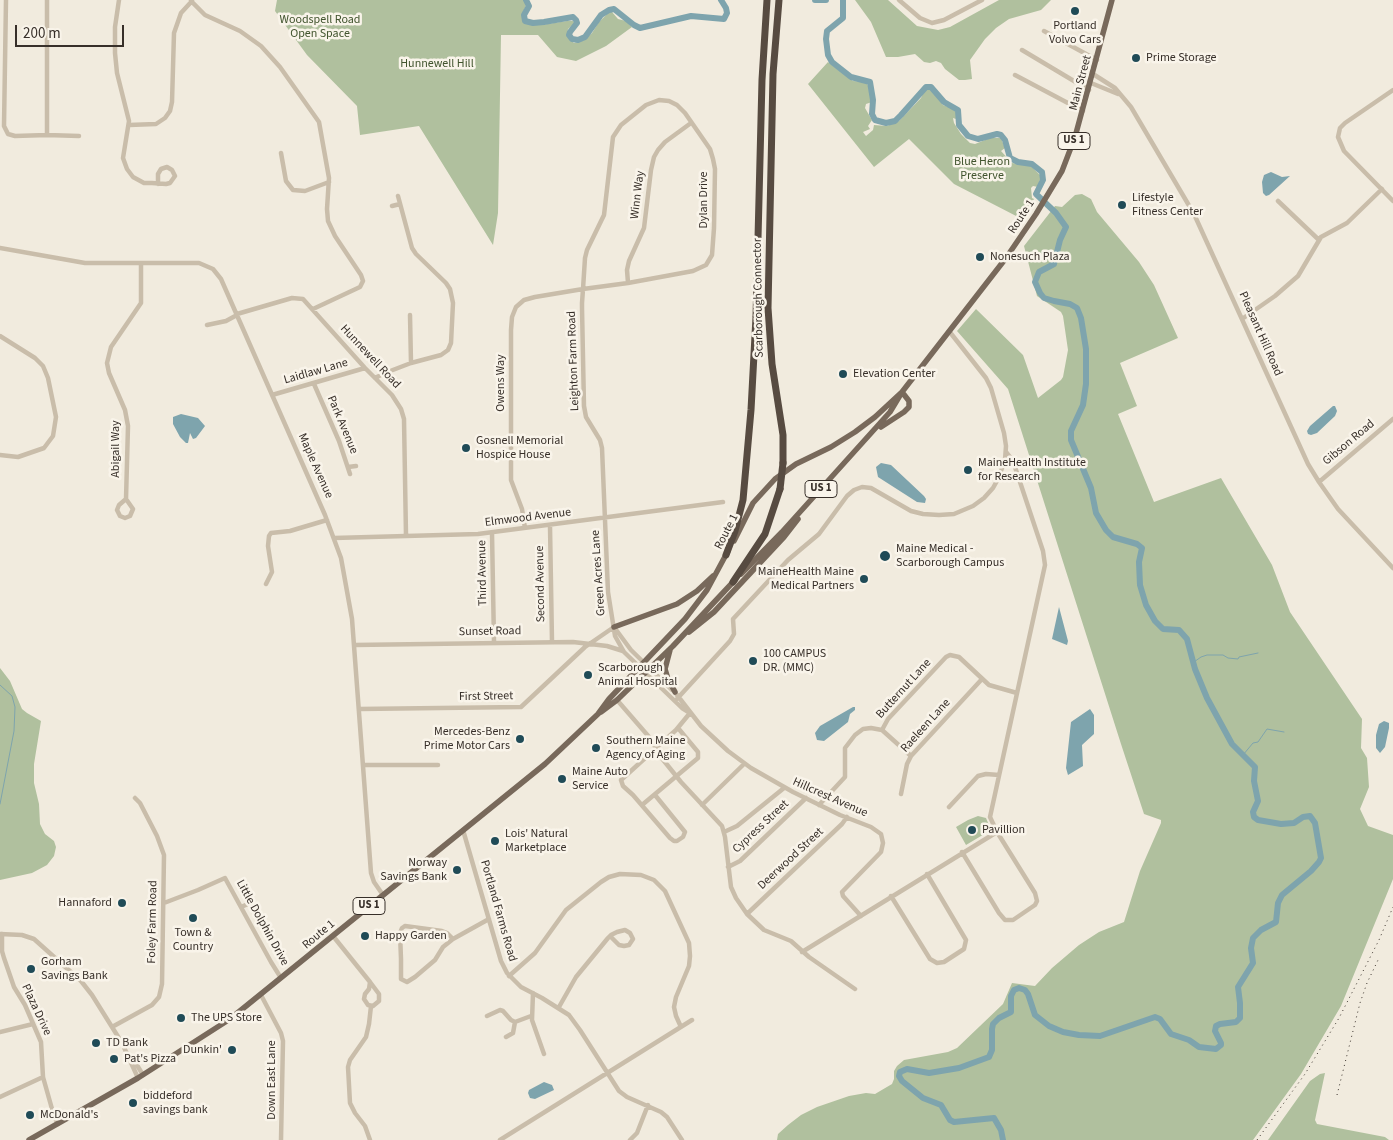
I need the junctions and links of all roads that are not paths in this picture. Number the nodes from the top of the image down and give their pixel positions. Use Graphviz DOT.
graph roads {
  1 [pos="6,0"];
  2 [pos="47,0"];
  3 [pos="118,0"];
  4 [pos="767,0"];
  5 [pos="778,0"];
  6 [pos="900,0"];
  7 [pos="911,0"];
  8 [pos="982,0"];
  9 [pos="1112,0"];
  10 [pos="192,1"];
  11 [pos="906,6"];
  12 [pos="1044,31"];
  13 [pos="1022,50"];
  14 [pos="1097,60"];
  15 [pos="1094,74"];
  16 [pos="1015,75"];
  17 [pos="1090,87"];
  18 [pos="3,90"];
  19 [pos="1393,90"];
  20 [pos="1122,97"];
  21 [pos="1083,111"];
  22 [pos="691,123"];
  23 [pos="129,125"];
  24 [pos="47,136"];
  25 [pos="79,136"];
  26 [pos="281,153"];
  27 [pos="329,182"];
  28 [pos="158,184"];
  29 [pos="1382,189"];
  30 [pos="1048,195"];
  31 [pos="398,196"];
  32 [pos="1278,201"];
  33 [pos="1393,201"];
  34 [pos="400,204"];
  35 [pos="392,206"];
  36 [pos="1319,240"];
  37 [pos="0,248"];
  38 [pos="141,263"];
  39 [pos="628,283"];
  40 [pos="583,289"];
  41 [pos="313,309"];
  42 [pos="237,314"];
  43 [pos="410,315"];
  44 [pos="1242,319"];
  45 [pos="207,325"];
  46 [pos="949,331"];
  47 [pos="0,336"];
  48 [pos="411,363"];
  49 [pos="365,368"];
  50 [pos="376,378"];
  51 [pos="314,384"];
  52 [pos="902,392"];
  53 [pos="272,395"];
  54 [pos="1393,419"];
  55 [pos="867,439"];
  56 [pos="1006,452"];
  57 [pos="0,455"];
  58 [pos="348,466"];
  59 [pos="356,466"];
  60 [pos="350,474"];
  61 [pos="1319,482"];
  62 [pos="817,493"];
  63 [pos="126,499"];
  64 [pos="723,502"];
  65 [pos="605,518"];
  66 [pos="327,520"];
  67 [pos="550,526"];
  68 [pos="525,528"];
  69 [pos="492,533"];
  70 [pos="406,536"];
  71 [pos="334,538"];
  72 [pos="726,555"];
  73 [pos="721,567"];
  74 [pos="1393,568"];
  75 [pos="733,582"];
  76 [pos="266,584"];
  77 [pos="614,626"];
  78 [pos="602,634"];
  79 [pos="681,637"];
  80 [pos="494,642"];
  81 [pos="552,642"];
  82 [pos="590,643"];
  83 [pos="354,645"];
  84 [pos="607,646"];
  85 [pos="673,646"];
  86 [pos="624,652"];
  87 [pos="642,665"];
  88 [pos="647,670"];
  89 [pos="982,679"];
  90 [pos="1017,693"];
  91 [pos="676,697"];
  92 [pos="617,700"];
  93 [pos="359,710"];
  94 [pos="599,713"];
  95 [pos="690,713"];
  96 [pos="678,728"];
  97 [pos="882,730"];
  98 [pos="656,747"];
  99 [pos="911,756"];
  100 [pos="744,764"];
  101 [pos="363,765"];
  102 [pos="438,765"];
  103 [pos="999,775"];
  104 [pos="677,777"];
  105 [pos="784,788"];
  106 [pos="901,794"];
  107 [pos="655,795"];
  108 [pos="134,798"];
  109 [pos="806,798"];
  110 [pos="642,805"];
  111 [pos="702,805"];
  112 [pos="819,805"];
  113 [pos="948,807"];
  114 [pos="847,817"];
  115 [pos="463,830"];
  116 [pos="724,832"];
  117 [pos="997,832"];
  118 [pos="962,852"];
  119 [pos="728,867"];
  120 [pos="927,874"];
  121 [pos="383,895"];
  122 [pos="891,896"];
  123 [pos="164,903"];
  124 [pos="248,904"];
  125 [pos="241,907"];
  126 [pos="748,914"];
  127 [pos="861,916"];
  128 [pos="489,919"];
  129 [pos="1,934"];
  130 [pos="333,936"];
  131 [pos="610,936"];
  132 [pos="452,939"];
  133 [pos="802,952"];
  134 [pos="509,976"];
  135 [pos="281,978"];
  136 [pos="370,982"];
  137 [pos="855,989"];
  138 [pos="533,993"];
  139 [pos="261,995"];
  140 [pos="371,1006"];
  141 [pos="559,1008"];
  142 [pos="487,1016"];
  143 [pos="531,1016"];
  144 [pos="692,1020"];
  145 [pos="515,1022"];
  146 [pos="33,1024"];
  147 [pos="112,1027"];
  148 [pos="681,1027"];
  149 [pos="0,1032"];
  150 [pos="506,1037"];
  151 [pos="544,1054"];
  152 [pos="608,1074"];
  153 [pos="141,1076"];
  154 [pos="43,1077"];
  155 [pos="0,1097"];
  156 [pos="648,1105"];
  157 [pos="58,1124"];
  158 [pos="28,1140"];
  159 [pos="282,1140"];
  160 [pos="370,1140"];
  161 [pos="500,1140"];
  162 [pos="630,1140"];
  163 [pos="682,1140"];
  1 -- 18 [label="street"];
  2 -- 24 [label="street"];
  3 -- 23 [label="street"];
  4 -- 72 [label="highway, Scarborough Connector"];
  5 -- 75 [label="highway, Scarborough Connector, bridge"];
  6 -- 11 [label="street"];
  7 -- 11 [label="street"];
  8 -- 11 [label="street"];
  9 -- 14 [label="main road, Main Street / US 1"];
  10 -- 23 [label="street"];
  10 -- 27 [label="street"];
  12 -- 14 [label="street"];
  13 -- 17 [label="street, Pleasant Hill Road"];
  14 -- 15 [label="main road, Main Street / US 1"];
  15 -- 17 [label="main road, Main Street / US 1"];
  15 -- 20 [label="street, Pleasant Hill Road"];
  16 -- 21 [label="street"];
  17 -- 20 [label="street, Pleasant Hill Road"];
  17 -- 21 [label="main road, Main Street / US 1"];
  18 -- 24 [label="street"];
  19 -- 29 [label="street"];
  20 -- 44 [label="street, Pleasant Hill Road"];
  21 -- 30 [label="main road, Main Street / US 1"];
  22 -- 39 [label="street, Winn Way"];
  22 -- 39 [label="street, Dylan Drive"];
  22 -- 40 [label="street, Dylan Drive"];
  23 -- 28 [label="street"];
  24 -- 25 [label="street"];
  26 -- 27 [label="street"];
  27 -- 41 [label="street"];
  28 -- 28 [label="street"];
  29 -- 33 [label="street"];
  29 -- 36 [label="street"];
  30 -- 46 [label="main road, Route 1 / US 1"];
  31 -- 34 [label="street"];
  32 -- 36 [label="street"];
  34 -- 35 [label="street"];
  34 -- 48 [label="street"];
  36 -- 44 [label="street"];
  37 -- 38 [label="street, Maple Avenue"];
  38 -- 42 [label="street, Maple Avenue"];
  38 -- 63 [label="street, Abigail Way"];
  39 -- 40 [label="street, Dylan Drive"];
  40 -- 65 [label="street, Leighton Farm Road"];
  40 -- 68 [label="street, Owens Way"];
  41 -- 42 [label="street, Hunnewell Road"];
  41 -- 49 [label="street, Hunnewell Road"];
  42 -- 45 [label="street"];
  42 -- 53 [label="street, Maple Avenue"];
  43 -- 48 [label="street"];
  44 -- 61 [label="street, Pleasant Hill Road"];
  46 -- 52 [label="main road, Route 1 / US 1"];
  46 -- 56 [label="street"];
  47 -- 57 [label="street"];
  48 -- 50 [label="street"];
  49 -- 50 [label="street, Hunnewell Road"];
  49 -- 51 [label="street, Laidlaw Lane"];
  50 -- 70 [label="street, Hunnewell Road"];
  51 -- 53 [label="street, Laidlaw Lane"];
  51 -- 58 [label="street, Park Avenue"];
  52 -- 55 [label="main road, Route 1 / US 1"];
  52 -- 55 [label="main road"];
  52 -- 72 [label="main road, Route 1 / US 1"];
  53 -- 66 [label="street, Maple Avenue"];
  54 -- 61 [label="street, Gibson Road"];
  55 -- 62 [label="main road, Route 1 / US 1"];
  56 -- 90 [label="street"];
  56 -- 91 [label="street"];
  58 -- 59 [label="street"];
  58 -- 60 [label="street, Park Avenue"];
  61 -- 74 [label="street, Pleasant Hill Road"];
  62 -- 75 [label="main road, Route 1 / US 1"];
  62 -- 79 [label="main road"];
  64 -- 65 [label="street, Elmwood Avenue"];
  65 -- 67 [label="street, Elmwood Avenue"];
  65 -- 77 [label="street, Green Acres Lane"];
  66 -- 71 [label="street, Maple Avenue"];
  66 -- 76 [label="street"];
  67 -- 68 [label="street, Elmwood Avenue"];
  67 -- 81 [label="street, Second Avenue"];
  68 -- 69 [label="street, Elmwood Avenue"];
  69 -- 70 [label="street, Elmwood Avenue"];
  69 -- 80 [label="street, Third Avenue"];
  70 -- 71 [label="street, Elmwood Avenue"];
  71 -- 83 [label="street, Maple Avenue"];
  72 -- 73 [label="main road, Route 1 / US 1"];
  73 -- 77 [label="main road"];
  73 -- 87 [label="main road, Route 1 / US 1"];
  75 -- 79 [label="main road, Route 1 / US 1"];
  77 -- 78 [label="street, First Street"];
  77 -- 86 [label="street, Green Acres Lane"];
  77 -- 87 [label="street, Green Acres Lane"];
  78 -- 82 [label="street, First Street"];
  78 -- 84 [label="street"];
  79 -- 85 [label="main road, Route 1 / US 1"];
  80 -- 81 [label="street, Sunset Road"];
  80 -- 83 [label="street, Sunset Road"];
  81 -- 82 [label="street, Sunset Road"];
  82 -- 84 [label="street, Sunset Road"];
  82 -- 93 [label="street, First Street"];
  83 -- 93 [label="street, Maple Avenue"];
  84 -- 86 [label="street, Sunset Road"];
  85 -- 88 [label="main road, Route 1 / US 1"];
  85 -- 91 [label="main road"];
  86 -- 87 [label="street, Green Acres Lane"];
  87 -- 88 [label="street, Green Acres Lane"];
  87 -- 94 [label="main road, Route 1 / US 1"];
  88 -- 91 [label="street, Hillcrest Avenue"];
  88 -- 91 [label="street, Hillcrest Avenue"];
  88 -- 92 [label="main road, Route 1 / US 1"];
  89 -- 90 [label="street, Butternut Lane"];
  89 -- 97 [label="street, Butternut Lane"];
  89 -- 99 [label="street, Raeleen Lane"];
  90 -- 103 [label="street"];
  91 -- 95 [label="street, Hillcrest Avenue"];
  92 -- 94 [label="main road, Route 1 / US 1"];
  92 -- 98 [label="street"];
  93 -- 101 [label="street, Maple Avenue"];
  94 -- 115 [label="main road, Route 1 / US 1"];
  95 -- 96 [label="street"];
  95 -- 100 [label="street, Hillcrest Avenue"];
  96 -- 98 [label="street"];
  96 -- 104 [label="street"];
  97 -- 99 [label="street"];
  97 -- 112 [label="street"];
  98 -- 104 [label="street"];
  98 -- 110 [label="street"];
  99 -- 106 [label="street, Raeleen Lane"];
  100 -- 105 [label="street, Hillcrest Avenue"];
  100 -- 111 [label="street"];
  101 -- 102 [label="street"];
  101 -- 121 [label="street, Maple Avenue"];
  103 -- 113 [label="street"];
  103 -- 117 [label="street"];
  104 -- 107 [label="street"];
  104 -- 111 [label="street"];
  105 -- 109 [label="street, Hillcrest Avenue"];
  105 -- 116 [label="street"];
  107 -- 110 [label="street"];
  107 -- 110 [label="street"];
  108 -- 123 [label="street, Foley Farm Road"];
  109 -- 112 [label="street, Hillcrest Avenue"];
  109 -- 119 [label="street, Cypress Street"];
  111 -- 116 [label="street"];
  112 -- 114 [label="street, Hillcrest Avenue"];
  114 -- 126 [label="street, Deerwood Street"];
  114 -- 127 [label="street, Hillcrest Avenue"];
  115 -- 121 [label="main road, Route 1 / US 1"];
  115 -- 128 [label="street, Portland Farms Road"];
  116 -- 119 [label="street"];
  117 -- 118 [label="street"];
  117 -- 118 [label="street"];
  118 -- 120 [label="street"];
  119 -- 126 [label="street"];
  120 -- 122 [label="street"];
  120 -- 122 [label="street"];
  121 -- 130 [label="main road, Route 1 / US 1"];
  122 -- 127 [label="street"];
  123 -- 125 [label="street, Little Dolphin Drive"];
  123 -- 147 [label="street, Foley Farm Road"];
  124 -- 125 [label="street"];
  125 -- 135 [label="street, Little Dolphin Drive"];
  126 -- 133 [label="street"];
  127 -- 133 [label="street"];
  128 -- 132 [label="street"];
  128 -- 134 [label="street, Portland Farms Road"];
  129 -- 146 [label="street, Plaza Drive"];
  129 -- 147 [label="street"];
  130 -- 135 [label="main road, Route 1 / US 1"];
  130 -- 136 [label="street"];
  131 -- 131 [label="street"];
  131 -- 141 [label="street"];
  132 -- 132 [label="street"];
  133 -- 137 [label="street"];
  134 -- 138 [label="street, Portland Farms Road"];
  134 -- 148 [label="street"];
  135 -- 139 [label="main road, Route 1 / US 1"];
  136 -- 140 [label="street"];
  136 -- 140 [label="street"];
  138 -- 141 [label="street, Portland Farms Road"];
  138 -- 143 [label="street"];
  139 -- 153 [label="main road, Route 1 / US 1"];
  139 -- 159 [label="street, Down East Lane"];
  140 -- 160 [label="street"];
  141 -- 152 [label="street, Portland Farms Road"];
  142 -- 145 [label="street"];
  143 -- 145 [label="street"];
  143 -- 151 [label="street"];
  144 -- 148 [label="street"];
  145 -- 150 [label="street"];
  146 -- 149 [label="street"];
  146 -- 154 [label="street, Plaza Drive"];
  147 -- 153 [label="street"];
  148 -- 152 [label="street"];
  152 -- 156 [label="street, Portland Farms Road"];
  152 -- 161 [label="street"];
  153 -- 157 [label="main road, Route 1 / US 1"];
  154 -- 155 [label="street"];
  154 -- 157 [label="street, Plaza Drive"];
  156 -- 162 [label="street"];
  156 -- 163 [label="street, Portland Farms Road"];
  157 -- 158 [label="main road, Route 1 / US 1"];
}
